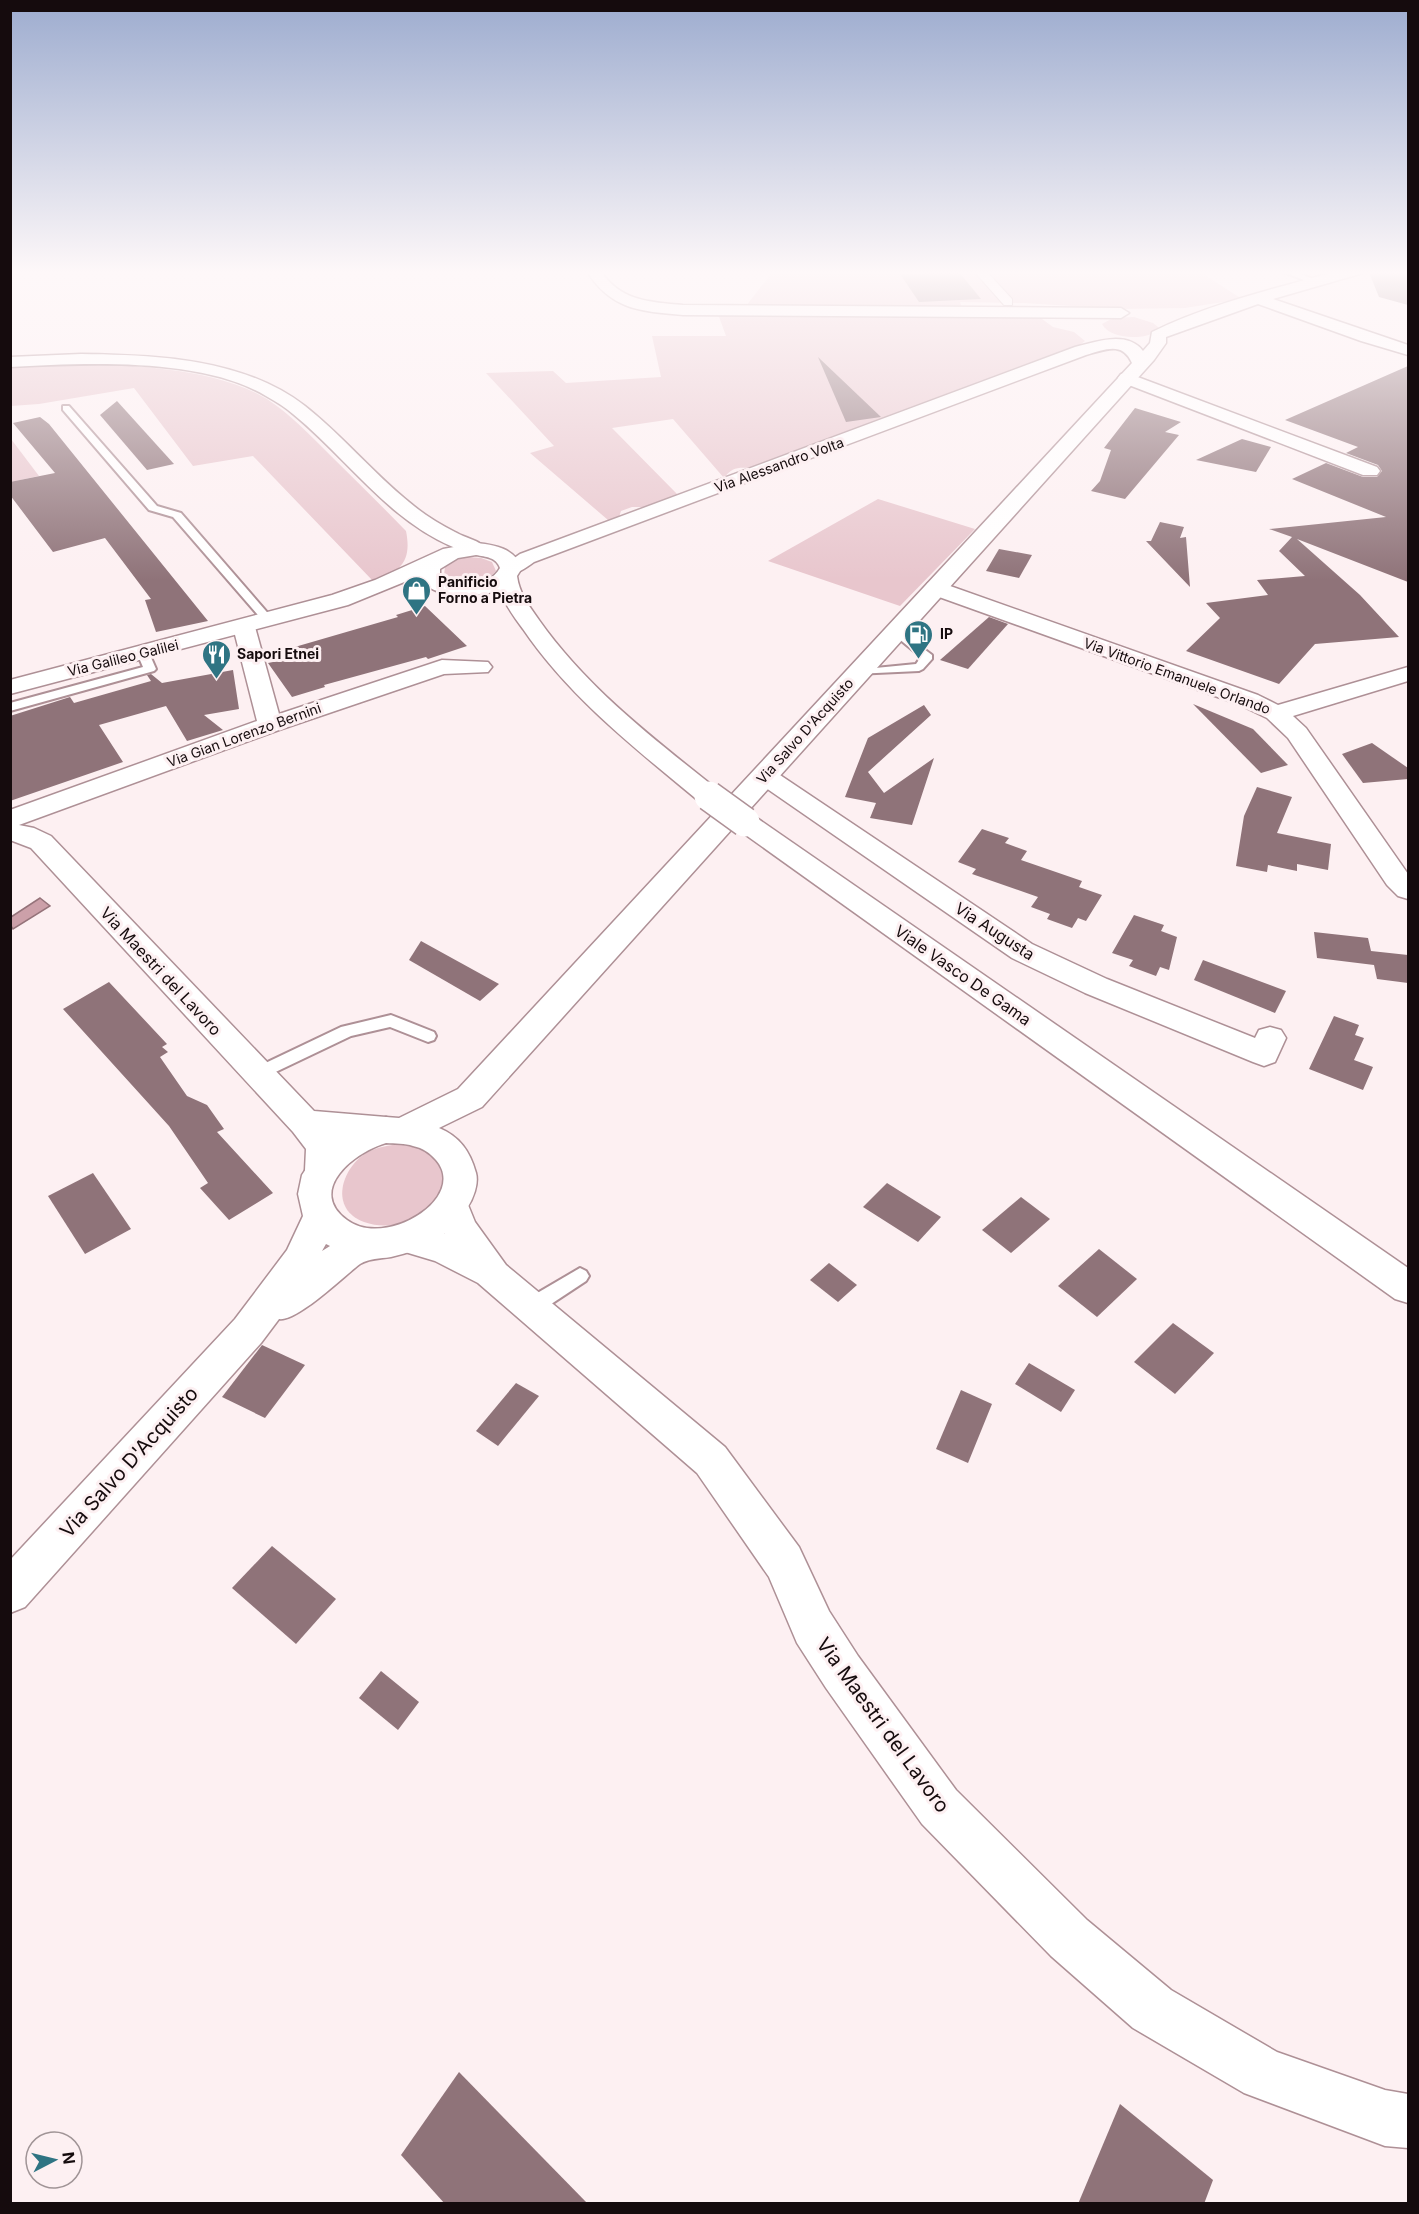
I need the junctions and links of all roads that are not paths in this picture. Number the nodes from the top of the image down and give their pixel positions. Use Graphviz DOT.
graph roads {
  1 [pos="217,373"];
  2 [pos="1021,373"];
  3 [pos="1108,373"];
  4 [pos="1174,373"];
  5 [pos="66,408"];
  6 [pos="1370,471"];
  7 [pos="412,516"];
  8 [pos="577,540"];
  9 [pos="484,551"];
  10 [pos="434,562"];
  11 [pos="509,572"];
  12 [pos="450,588"];
  13 [pos="936,588"];
  14 [pos="340,600"];
  15 [pos="268,620"];
  16 [pos="244,627"];
  17 [pos="538,638"];
  18 [pos="905,639"];
  19 [pos="143,653"];
  20 [pos="480,667"];
  21 [pos="895,668"];
  22 [pos="859,672"];
  23 [pos="1408,674"];
  24 [pos="10,687"];
  25 [pos="10,707"];
  26 [pos="1276,713"];
  27 [pos="270,725"];
  28 [pos="765,776"];
  29 [pos="10,819"];
  30 [pos="10,832"];
  31 [pos="1408,890"];
  32 [pos="428,1036"];
  33 [pos="1270,1038"];
  34 [pos="256,1074"];
  35 [pos="470,1098"];
  36 [pos="305,1123"];
  37 [pos="396,1130"];
  38 [pos="451,1151"];
  39 [pos="322,1170"];
  40 [pos="452,1204"];
  41 [pos="320,1217"];
  42 [pos="408,1239"];
  43 [pos="366,1244"];
  44 [pos="580,1276"];
  45 [pos="1408,1288"];
  46 [pos="512,1292"];
  47 [pos="248,1331"];
  48 [pos="10,1593"];
  49 [pos="1408,2121"];
  1 -- 7 [label="street"];
  2 -- 8 [label="street, Via Alessandro Volta"];
  3 -- 13 [label="street, Via Salvo D'Acquisto"];
  4 -- 6 [label="street"];
  5 -- 15 [label="lane"];
  7 -- 9 [label="street"];
  7 -- 10 [label="street"];
  8 -- 9 [label="street"];
  8 -- 11 [label="street"];
  9 -- 10 [label="street"];
  9 -- 11 [label="street"];
  10 -- 12 [label="street"];
  10 -- 14 [label="street"];
  11 -- 12 [label="street"];
  11 -- 17 [label="street"];
  12 -- 14 [label="street"];
  12 -- 17 [label="street"];
  13 -- 18 [label="street, Via Salvo D'Acquisto"];
  13 -- 26 [label="street, Via Vittorio Emanuele Orlando"];
  14 -- 15 [label="street, Via Galileo Galilei"];
  15 -- 16 [label="street, Via Galileo Galilei"];
  16 -- 19 [label="street, Via Galileo Galilei"];
  16 -- 27 [label="street"];
  17 -- 45 [label="street, Viale Vasco De Gama, bridge"];
  18 -- 21 [label="lane"];
  18 -- 21 [label="lane"];
  18 -- 22 [label="street, Via Salvo D'Acquisto"];
  19 -- 24 [label="street, Via Galileo Galilei"];
  19 -- 25 [label="lane"];
  20 -- 27 [label="street, Via Gian Lorenzo Bernini"];
  21 -- 22 [label="lane"];
  22 -- 28 [label="street, Via Salvo D'Acquisto"];
  23 -- 26 [label="street"];
  26 -- 31 [label="street, Via Vittorio Emanuele Orlando"];
  27 -- 29 [label="street, Via Gian Lorenzo Bernini"];
  28 -- 33 [label="street, Via Augusta"];
  28 -- 35 [label="street, Via Salvo D'Acquisto"];
  30 -- 34 [label="street, Via Maestri del Lavoro"];
  32 -- 34 [label="lane"];
  34 -- 36 [label="street, Via Maestri del Lavoro"];
  35 -- 37 [label="street"];
  35 -- 38 [label="street"];
  36 -- 37 [label="street"];
  36 -- 39 [label="street, Via Maestri del Lavoro"];
  37 -- 38 [label="street"];
  37 -- 39 [label="street"];
  38 -- 40 [label="street"];
  39 -- 41 [label="street"];
  40 -- 42 [label="street"];
  40 -- 46 [label="street"];
  41 -- 43 [label="street"];
  41 -- 47 [label="street"];
  42 -- 43 [label="street"];
  42 -- 46 [label="street"];
  43 -- 47 [label="street"];
  44 -- 46 [label="lane"];
  46 -- 49 [label="street, Via Maestri del Lavoro"];
  47 -- 48 [label="street, Via Salvo D'Acquisto"];
}
